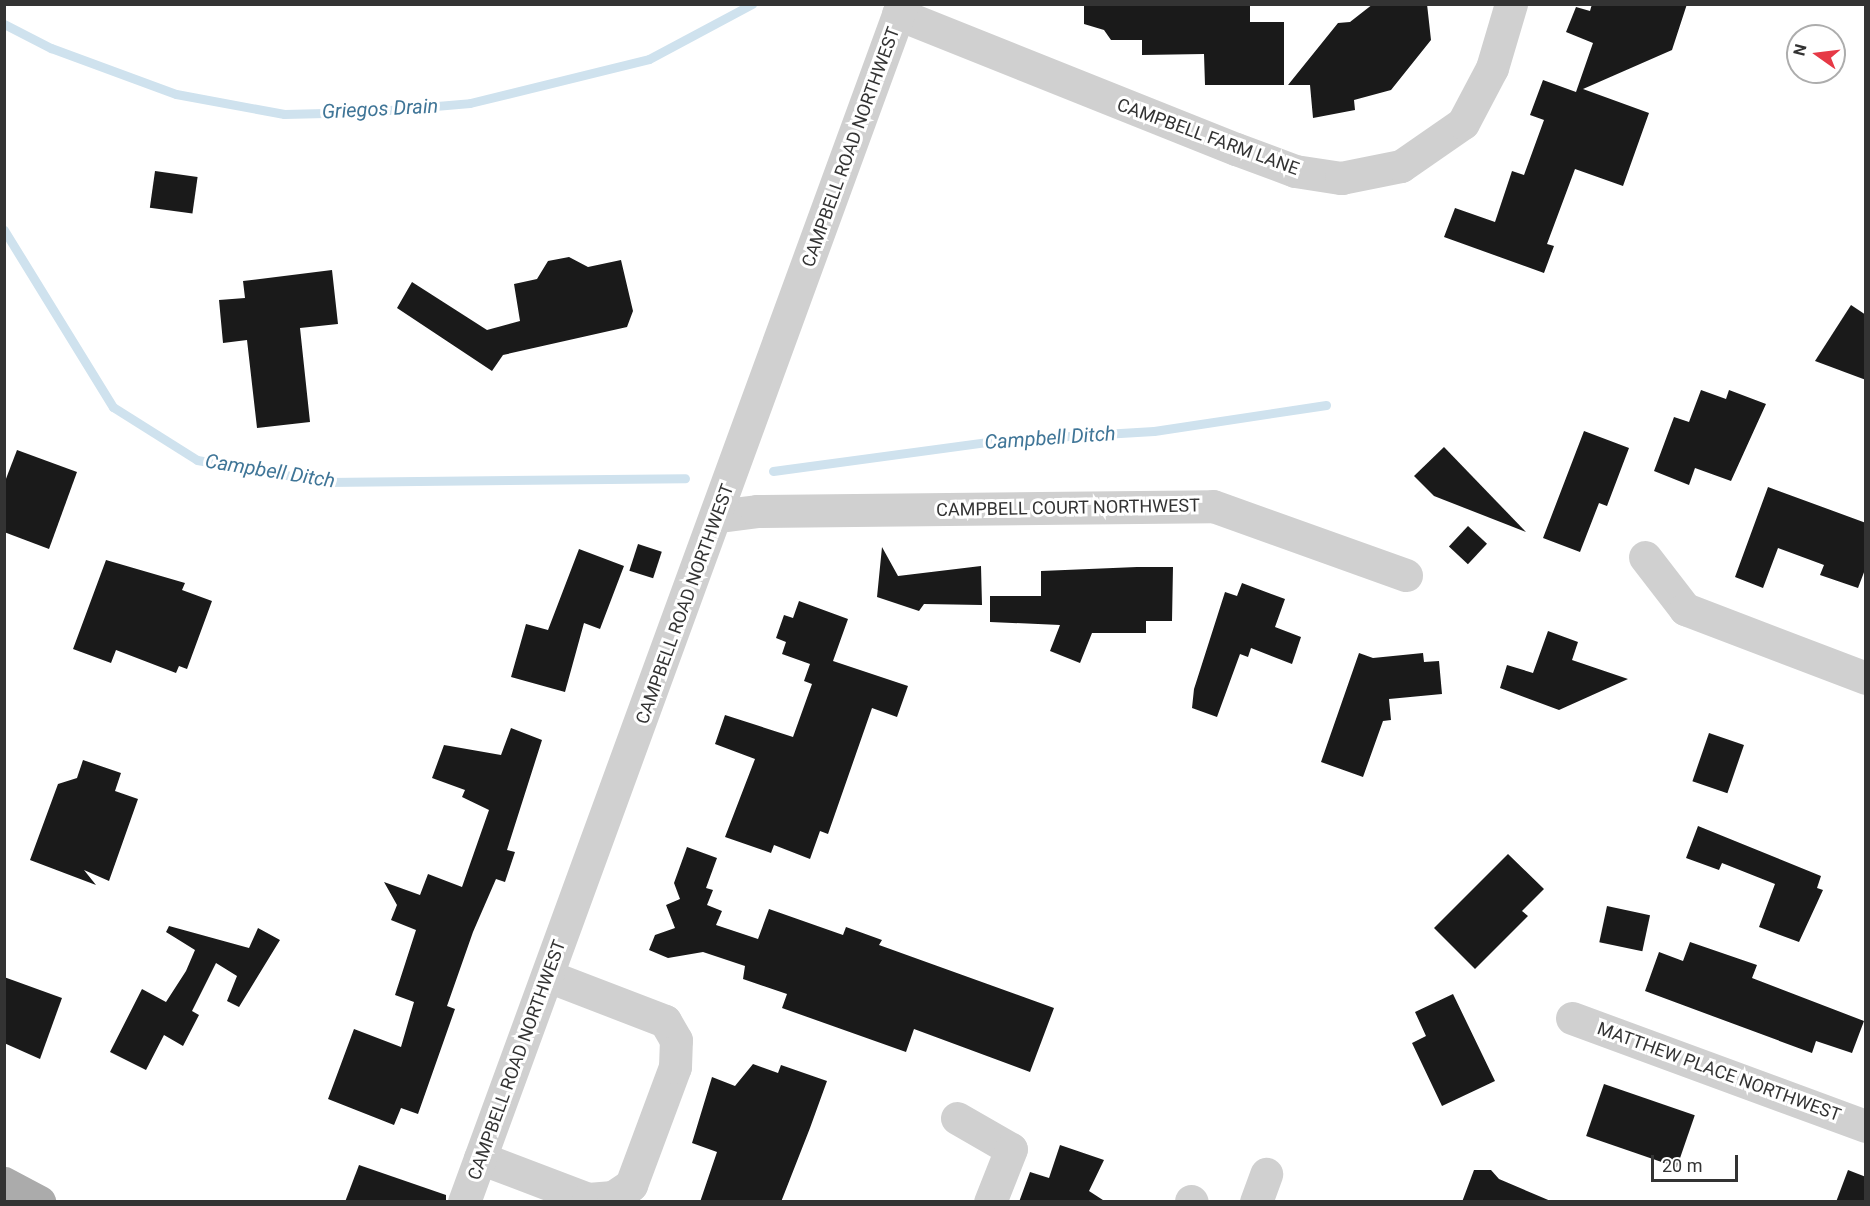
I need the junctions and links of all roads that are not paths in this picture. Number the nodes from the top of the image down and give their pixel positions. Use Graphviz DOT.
graph roads {
  1 [pos="1509,5"];
  2 [pos="900,9"];
  3 [pos="718,516"];
  4 [pos="1645,557"];
  5 [pos="1406,575"];
  6 [pos="1866,678"];
  7 [pos="548,976"];
  8 [pos="1572,1018"];
  9 [pos="957,1118"];
  10 [pos="1866,1126"];
  11 [pos="480,1158"];
  12 [pos="4,1183"];
  13 [pos="39,1202"];
  14 [pos="464,1202"];
  15 [pos="990,1202"];
  1 -- 2 [label="street, CAMPBELL FARM LANE"];
  2 -- 3 [label="street, CAMPBELL ROAD NORTHWEST"];
  3 -- 5 [label="street, CAMPBELL COURT NORTHWEST"];
  3 -- 7 [label="street, CAMPBELL ROAD NORTHWEST"];
  4 -- 6 [label="street"];
  7 -- 11 [label="street, CAMPBELL ROAD NORTHWEST"];
  7 -- 11 [label="street"];
  8 -- 10 [label="street, MATTHEW PLACE NORTHWEST"];
  9 -- 15 [label="street"];
  11 -- 14 [label="street, CAMPBELL ROAD NORTHWEST"];
  12 -- 13 [label="main road"];
}
